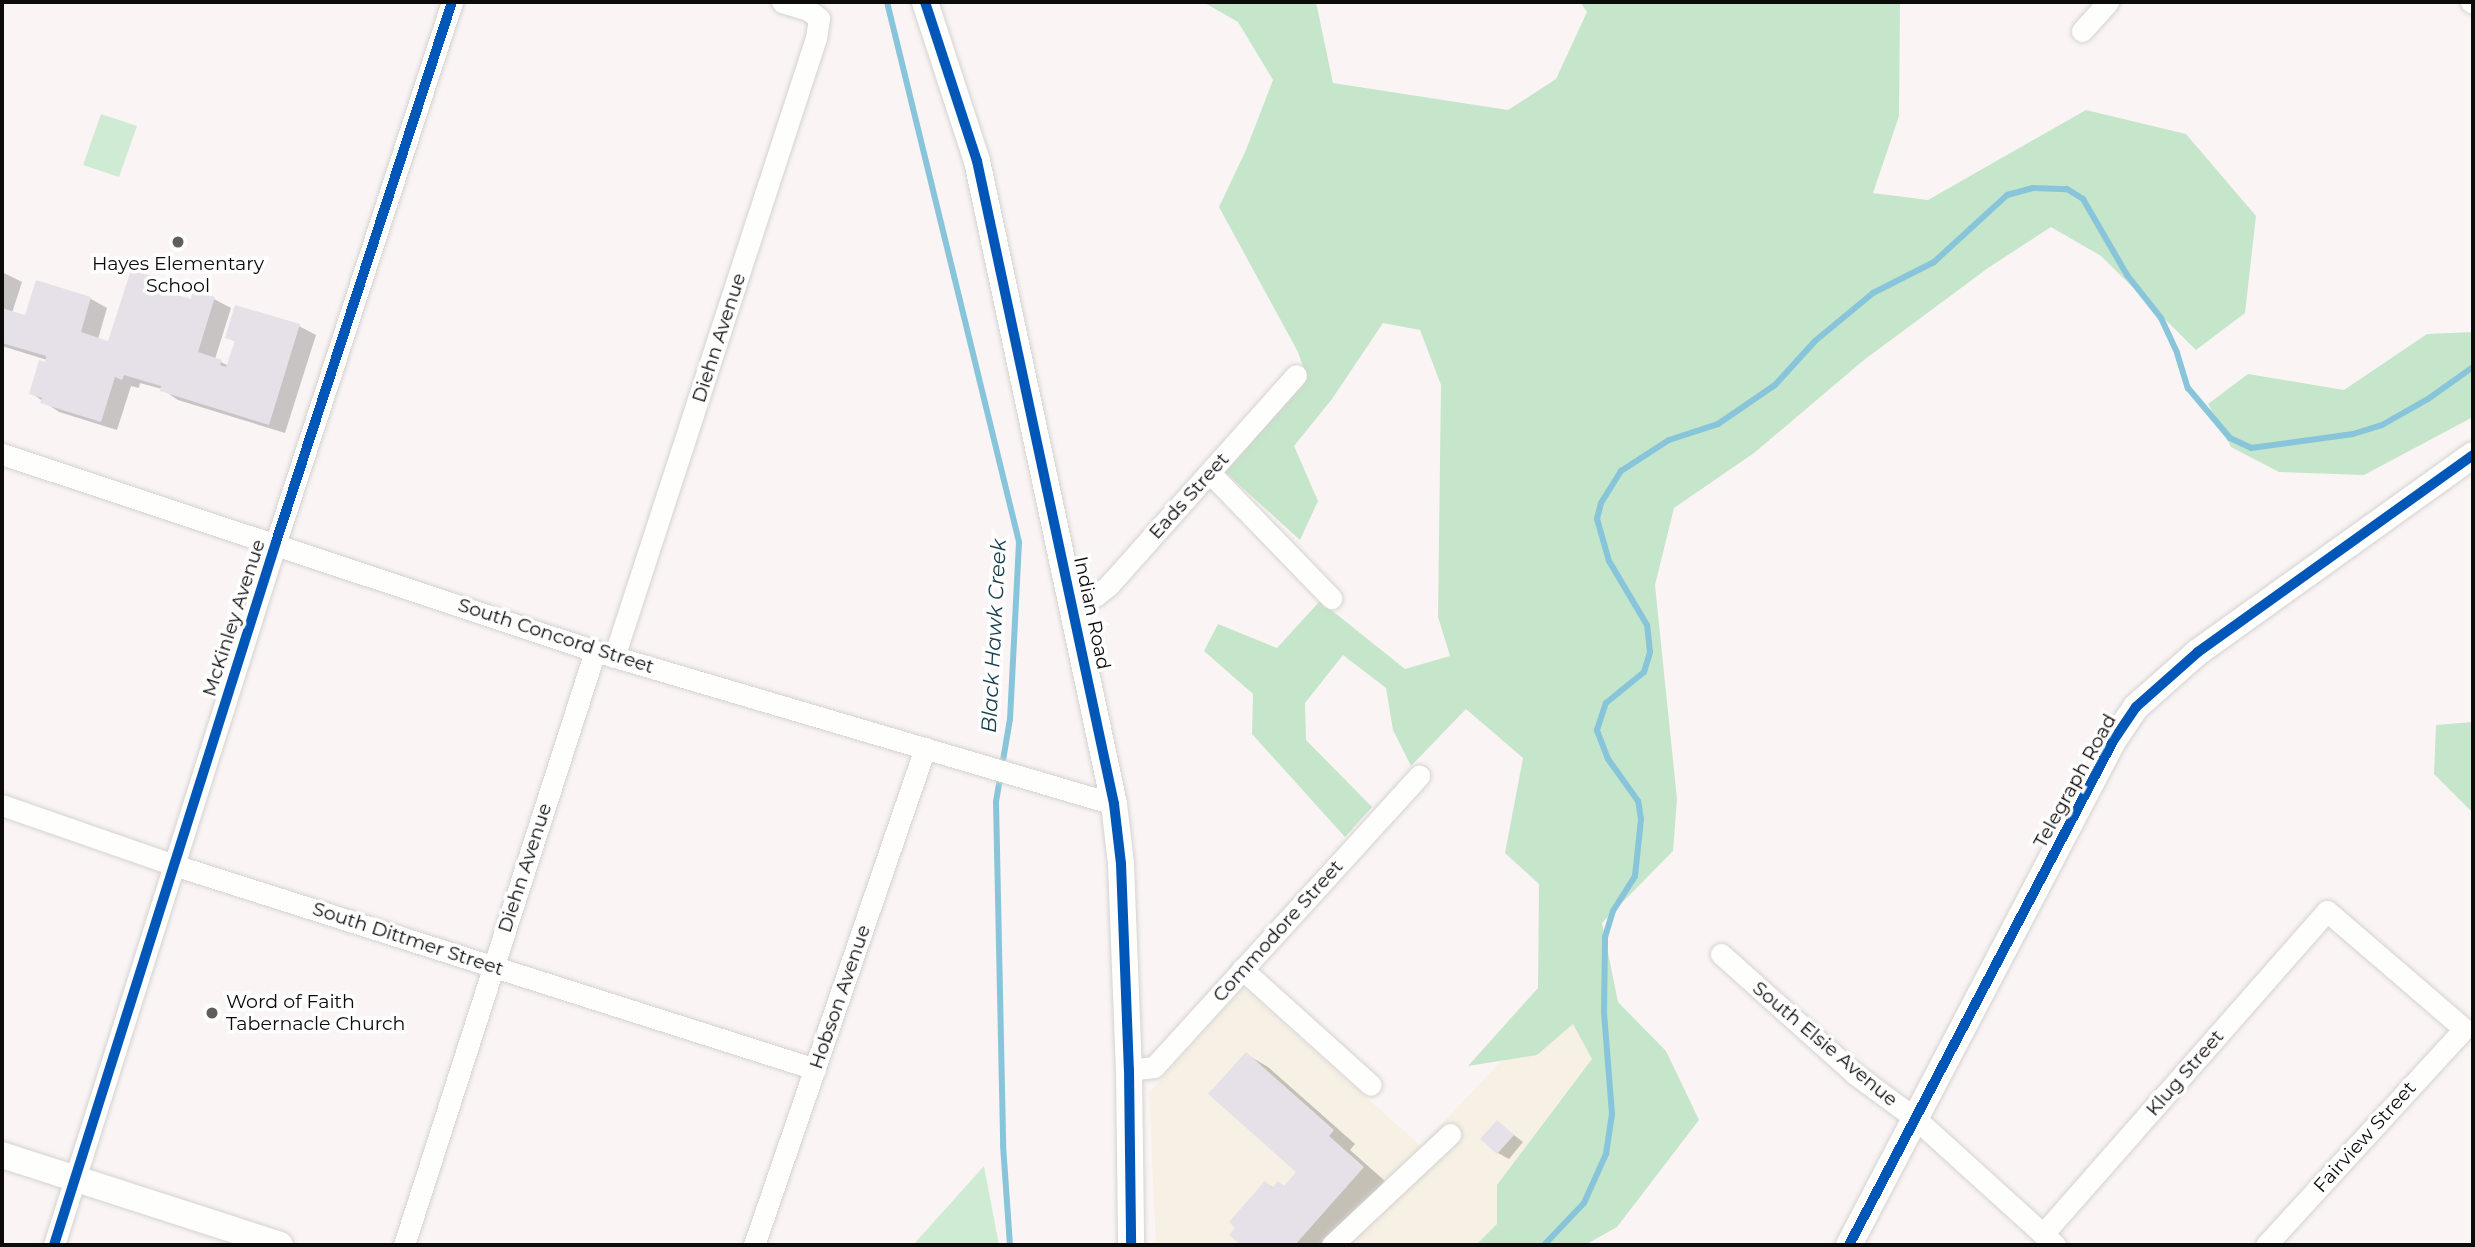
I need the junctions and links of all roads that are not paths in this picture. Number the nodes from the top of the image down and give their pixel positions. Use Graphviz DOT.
graph roads {
  1 [pos="452,2"];
  2 [pos="782,2"];
  3 [pos="925,2"];
  4 [pos="2108,2"];
  5 [pos="2082,31"];
  6 [pos="1296,375"];
  7 [pos="2,454"];
  8 [pos="2473,455"];
  9 [pos="1211,474"];
  10 [pos="276,542"];
  11 [pos="1331,598"];
  12 [pos="1072,603"];
  13 [pos="605,654"];
  14 [pos="925,748"];
  15 [pos="1419,776"];
  16 [pos="2,804"];
  17 [pos="1114,804"];
  18 [pos="174,864"];
  19 [pos="1721,954"];
  20 [pos="494,967"];
  21 [pos="1242,969"];
  22 [pos="2464,1029"];
  23 [pos="815,1069"];
  24 [pos="1129,1070"];
  25 [pos="1371,1085"];
  26 [pos="1916,1119"];
  27 [pos="1450,1134"];
  28 [pos="2,1155"];
  29 [pos="75,1179"];
  30 [pos="2050,1240"];
  31 [pos="54,1245"];
  32 [pos="280,1245"];
  33 [pos="404,1245"];
  34 [pos="754,1245"];
  35 [pos="1131,1245"];
  36 [pos="1332,1245"];
  37 [pos="1849,1245"];
  38 [pos="2266,1245"];
  1 -- 10 [label="street, McKinley Avenue"];
  2 -- 13 [label="street, Diehn Avenue"];
  3 -- 12 [label="street, Indian Road"];
  4 -- 5 [label="street"];
  6 -- 9 [label="street, Eads Street"];
  7 -- 10 [label="street, South Concord Street"];
  8 -- 26 [label="street, Telegraph Road"];
  9 -- 11 [label="street"];
  9 -- 12 [label="street, Eads Street"];
  10 -- 13 [label="street, South Concord Street"];
  10 -- 18 [label="street, McKinley Avenue"];
  12 -- 17 [label="street, Indian Road"];
  13 -- 14 [label="street, South Concord Street"];
  13 -- 20 [label="street, Diehn Avenue"];
  14 -- 17 [label="street, South Concord Street"];
  14 -- 23 [label="street, Hobson Avenue"];
  15 -- 21 [label="street, Commodore Street"];
  16 -- 18 [label="street, South Dittmer Street"];
  17 -- 24 [label="street, Indian Road"];
  18 -- 20 [label="street, South Dittmer Street"];
  18 -- 29 [label="street, McKinley Avenue"];
  19 -- 26 [label="street, South Elsie Avenue"];
  20 -- 23 [label="street, South Dittmer Street"];
  20 -- 33 [label="street, Diehn Avenue"];
  21 -- 24 [label="street, Commodore Street"];
  21 -- 25 [label="street"];
  22 -- 30 [label="street, Klug Street"];
  22 -- 38 [label="street, Fairview Street"];
  23 -- 34 [label="street, Hobson Avenue"];
  24 -- 35 [label="street, Indian Road"];
  26 -- 30 [label="street, South Elsie Avenue"];
  26 -- 37 [label="street, Telegraph Road"];
  27 -- 36 [label="street"];
  28 -- 29 [label="street"];
  29 -- 31 [label="street, McKinley Avenue"];
  29 -- 32 [label="street"];
}
